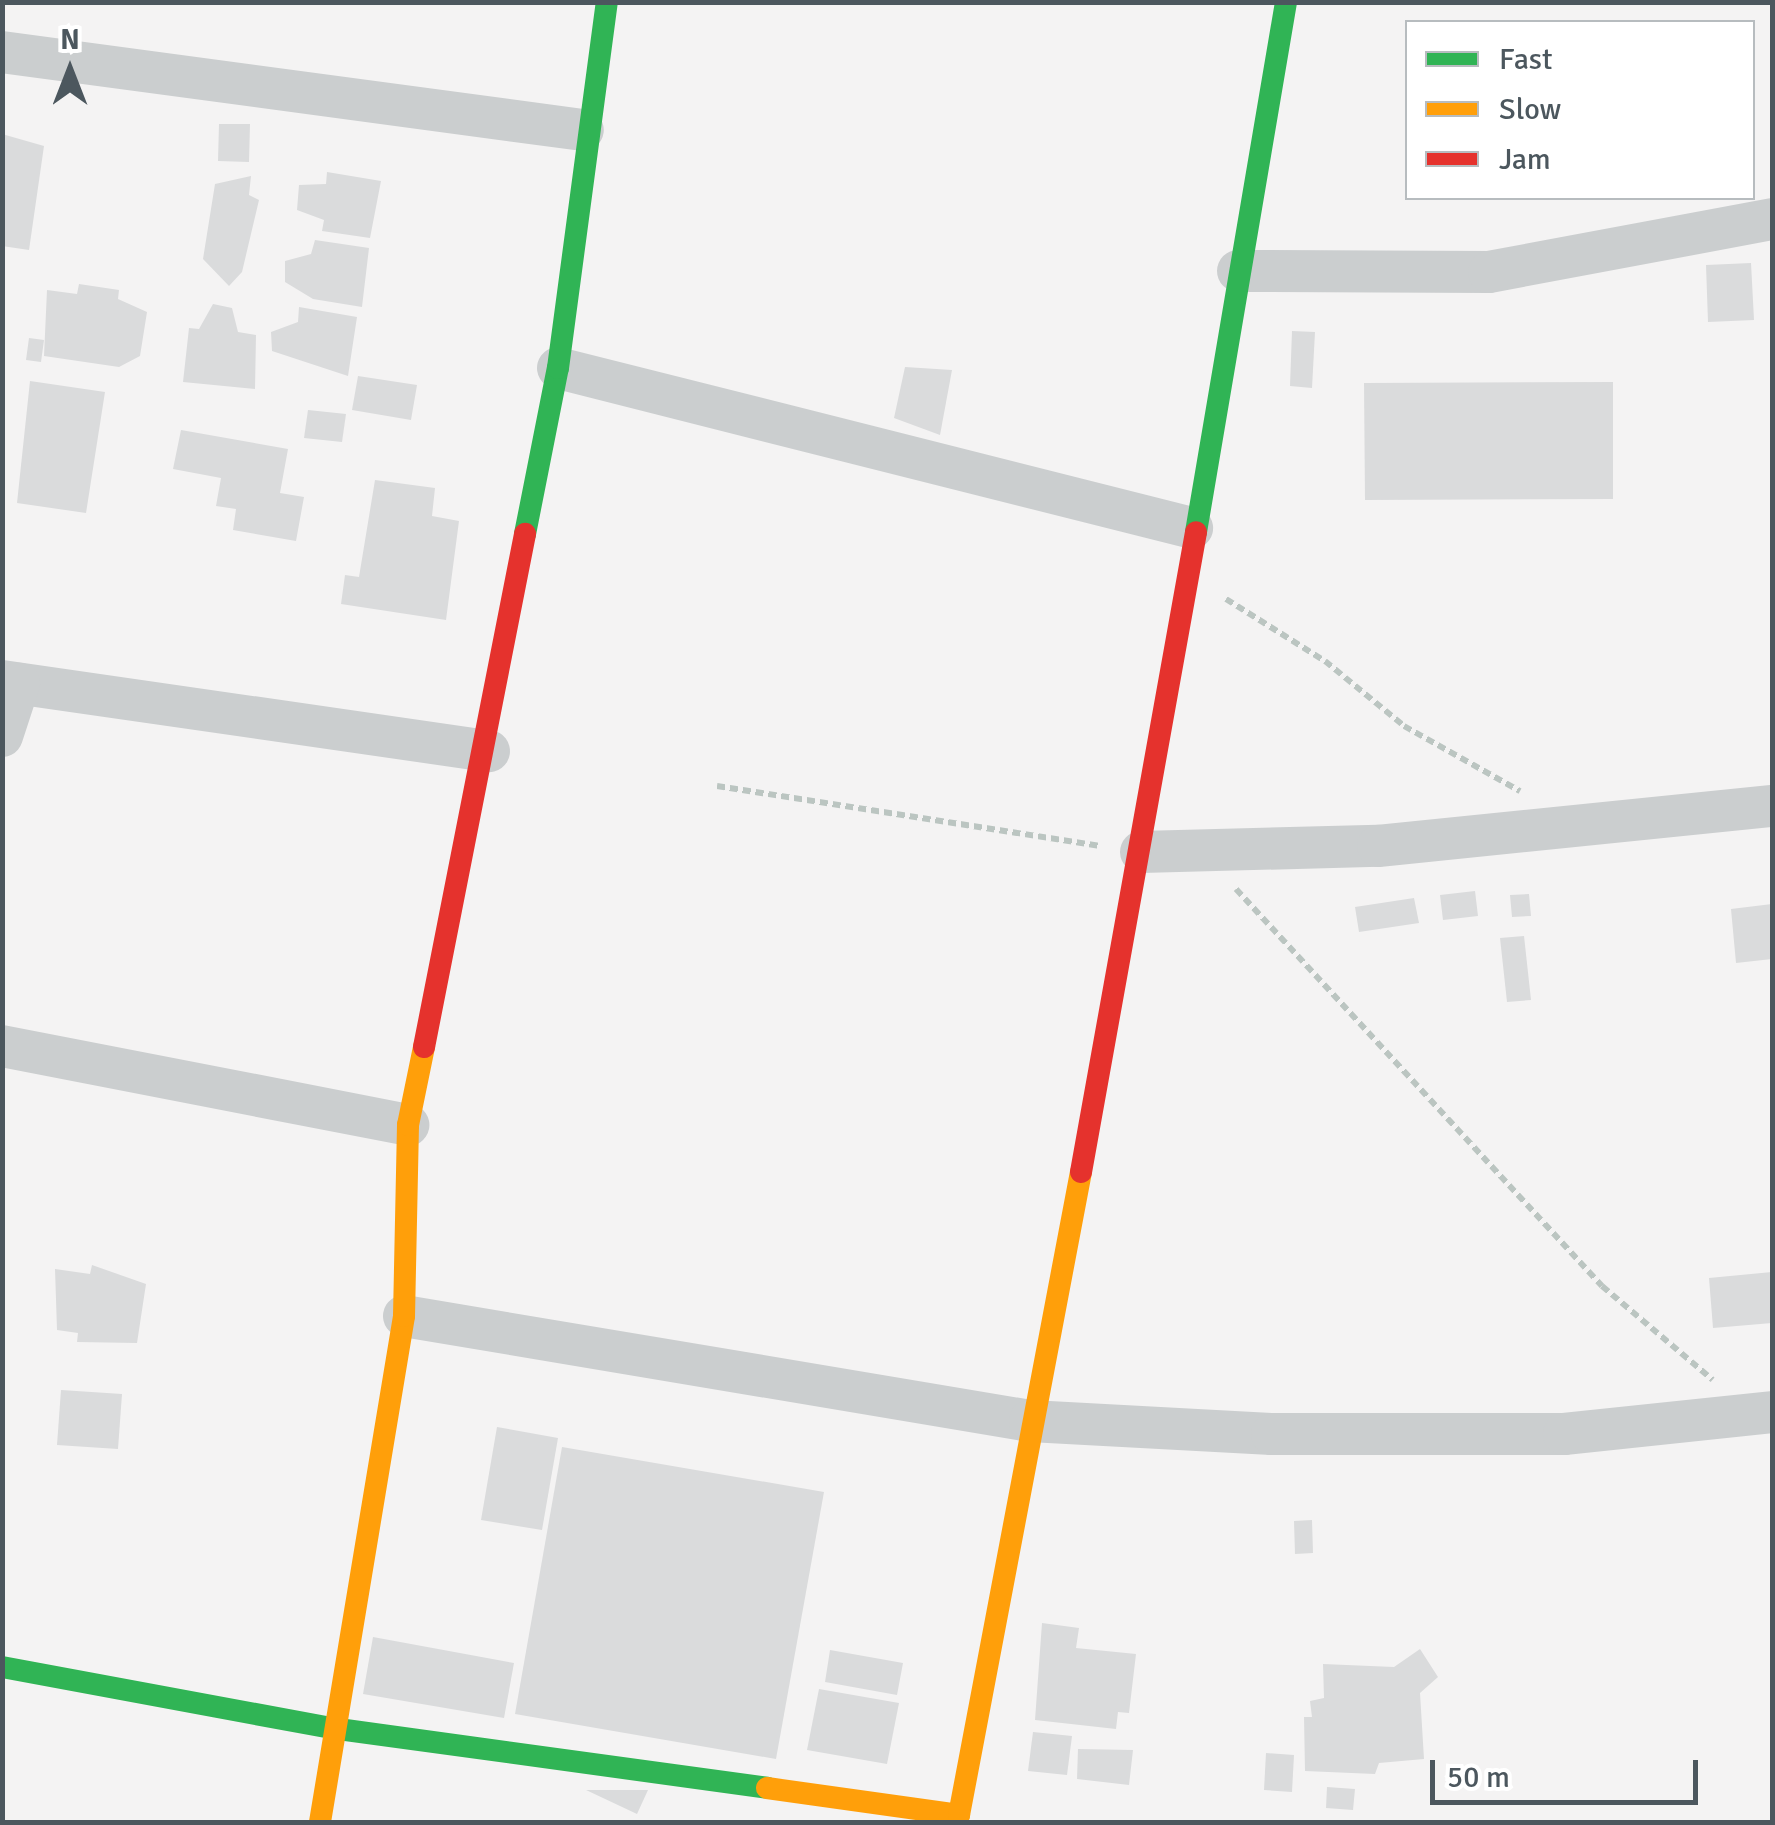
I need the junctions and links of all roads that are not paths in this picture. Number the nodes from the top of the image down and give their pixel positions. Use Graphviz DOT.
graph roads {
  1 [pos="607,2"];
  2 [pos="1286,2"];
  3 [pos="2,52"];
  4 [pos="583,130"];
  5 [pos="1772,220"];
  6 [pos="1238,271"];
  7 [pos="558,368"];
  8 [pos="1192,528"];
  9 [pos="11,682"];
  10 [pos="2,736"];
  11 [pos="489,751"];
  12 [pos="1772,806"];
  13 [pos="1141,852"];
  14 [pos="2,1046"];
  15 [pos="408,1125"];
  16 [pos="404,1316"];
  17 [pos="1761,1413"];
  18 [pos="1030,1420"];
  19 [pos="2,1667"];
  20 [pos="331,1728"];
  21 [pos="958,1819"];
  22 [pos="321,1821"];
  1 -- 4 [label="street"];
  2 -- 6 [label="street"];
  3 -- 4 [label="street"];
  4 -- 7 [label="street"];
  5 -- 6 [label="street"];
  6 -- 8 [label="street"];
  7 -- 8 [label="street"];
  7 -- 11 [label="street"];
  8 -- 13 [label="street"];
  9 -- 10 [label="street"];
  9 -- 11 [label="street"];
  11 -- 15 [label="street"];
  12 -- 13 [label="street"];
  13 -- 18 [label="street"];
  14 -- 15 [label="street"];
  15 -- 16 [label="street"];
  16 -- 18 [label="street"];
  16 -- 20 [label="street"];
  17 -- 18 [label="street"];
  18 -- 21 [label="street"];
  19 -- 20 [label="street"];
  20 -- 21 [label="street"];
  20 -- 22 [label="street"];
}
